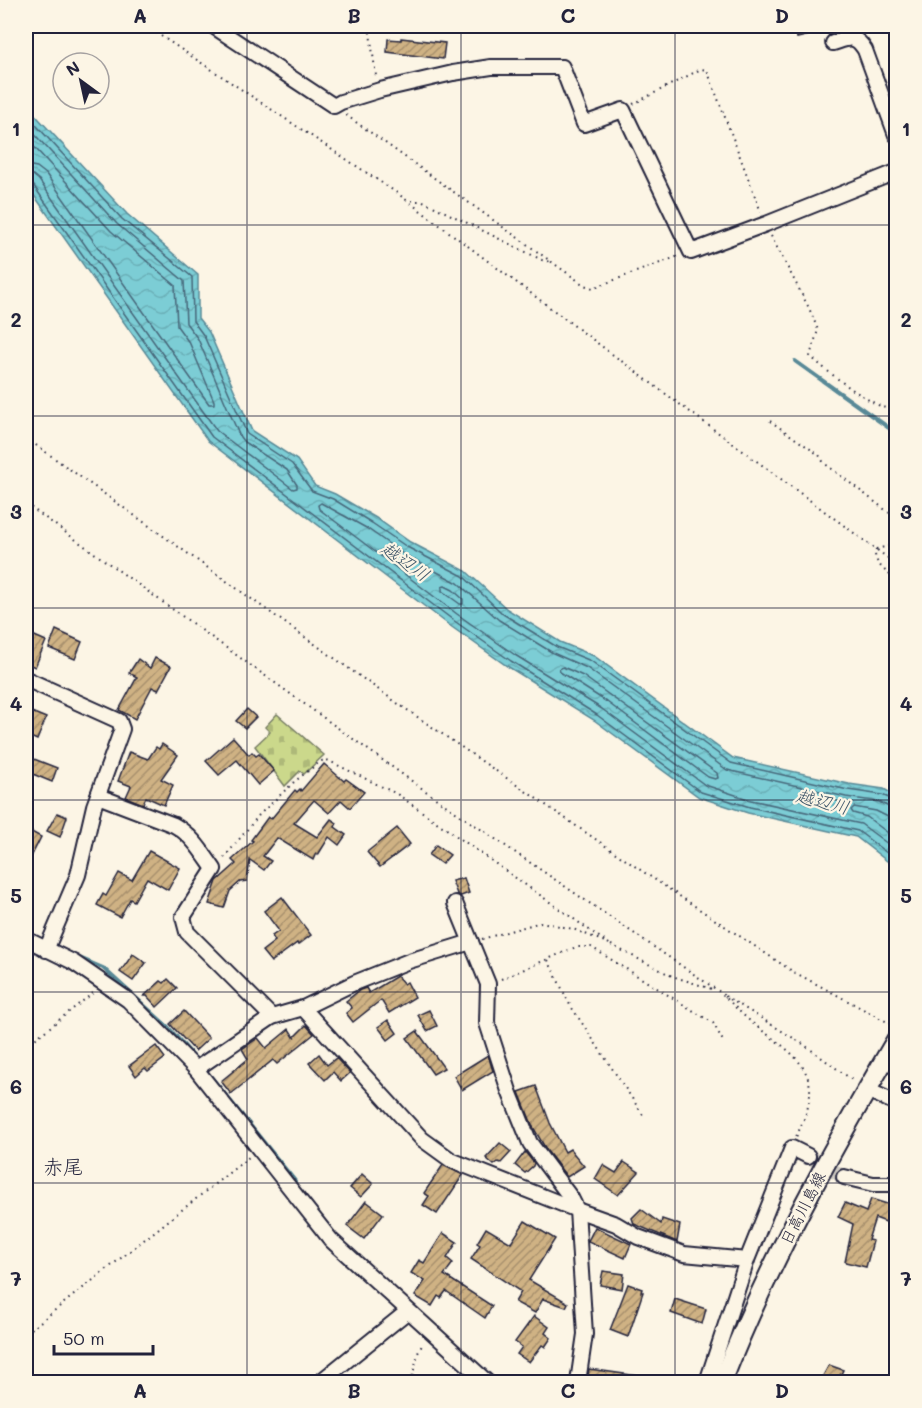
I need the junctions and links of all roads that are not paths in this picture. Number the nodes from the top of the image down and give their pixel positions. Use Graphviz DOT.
graph roads {
  1 [pos="213,26"];
  2 [pos="833,43"];
  3 [pos="897,135"];
  4 [pos="897,172"];
  5 [pos="26,679"];
  6 [pos="98,796"];
  7 [pos="455,903"];
  8 [pos="26,939"];
  9 [pos="471,942"];
  10 [pos="48,946"];
  11 [pos="303,1008"];
  12 [pos="272,1017"];
  13 [pos="897,1040"];
  14 [pos="196,1069"];
  15 [pos="867,1090"];
  16 [pos="897,1103"];
  17 [pos="808,1156"];
  18 [pos="843,1177"];
  19 [pos="897,1184"];
  20 [pos="577,1210"];
  21 [pos="747,1260"];
  22 [pos="408,1311"];
  23 [pos="321,1383"];
  24 [pos="487,1383"];
  25 [pos="578,1383"];
  26 [pos="707,1383"];
  27 [pos="722,1383"];
  1 -- 4 [label="street"];
  2 -- 3 [label="street"];
  5 -- 6 [label="street"];
  6 -- 10 [label="street"];
  6 -- 12 [label="street"];
  7 -- 9 [label="street"];
  8 -- 10 [label="street"];
  9 -- 11 [label="street"];
  9 -- 20 [label="street"];
  10 -- 14 [label="street"];
  11 -- 12 [label="street"];
  11 -- 20 [label="street"];
  12 -- 14 [label="street"];
  13 -- 15 [label="main road, 日高川島線"];
  14 -- 22 [label="street"];
  15 -- 16 [label="street"];
  15 -- 27 [label="main road, 日高川島線"];
  17 -- 21 [label="street"];
  18 -- 19 [label="street"];
  20 -- 21 [label="street"];
  20 -- 25 [label="street"];
  21 -- 26 [label="street"];
  22 -- 23 [label="street"];
  22 -- 24 [label="street"];
}
